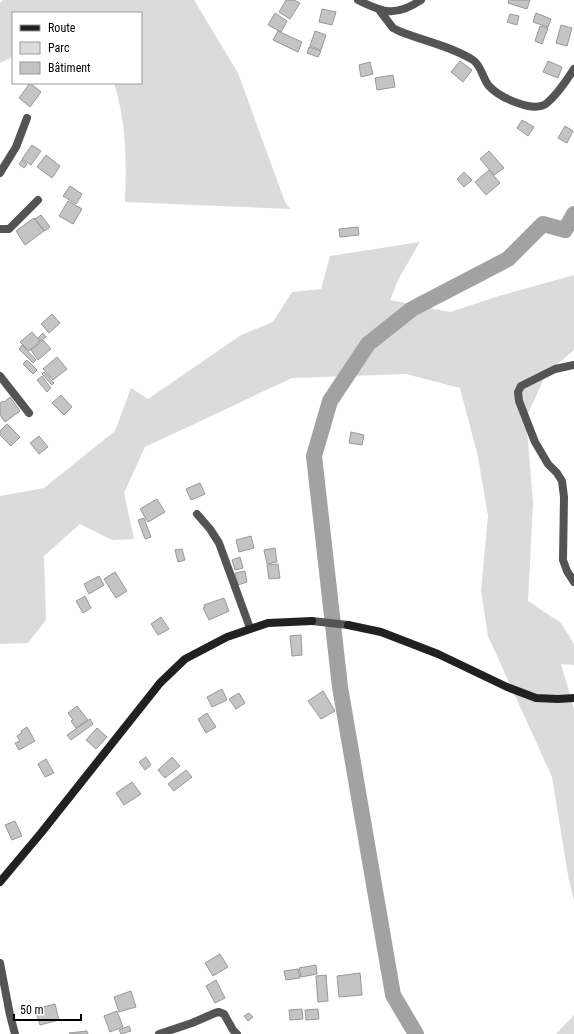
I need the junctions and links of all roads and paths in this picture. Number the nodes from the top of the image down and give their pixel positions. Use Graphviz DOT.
graph roads {
  1 [pos="358,0"];
  2 [pos="421,0"];
  3 [pos="380,11"];
  4 [pos="574,69"];
  5 [pos="27,118"];
  6 [pos="0,173"];
  7 [pos="38,200"];
  8 [pos="0,229"];
  9 [pos="574,365"];
  10 [pos="0,376"];
  11 [pos="29,413"];
  12 [pos="197,514"];
  13 [pos="574,582"];
  14 [pos="250,628"];
  15 [pos="574,698"];
  16 [pos="0,882"];
  17 [pos="0,963"];
  18 [pos="15,1034"];
  19 [pos="159,1034"];
  20 [pos="237,1034"];
  1 -- 3 [label="street"];
  2 -- 3 [label="street"];
  3 -- 4 [label="street"];
  5 -- 6 [label="street"];
  7 -- 8 [label="street"];
  9 -- 13 [label="street"];
  10 -- 11 [label="street"];
  12 -- 14 [label="street"];
  14 -- 15 [label="street"];
  14 -- 16 [label="street"];
  17 -- 18 [label="street"];
  19 -- 20 [label="street"];
}
